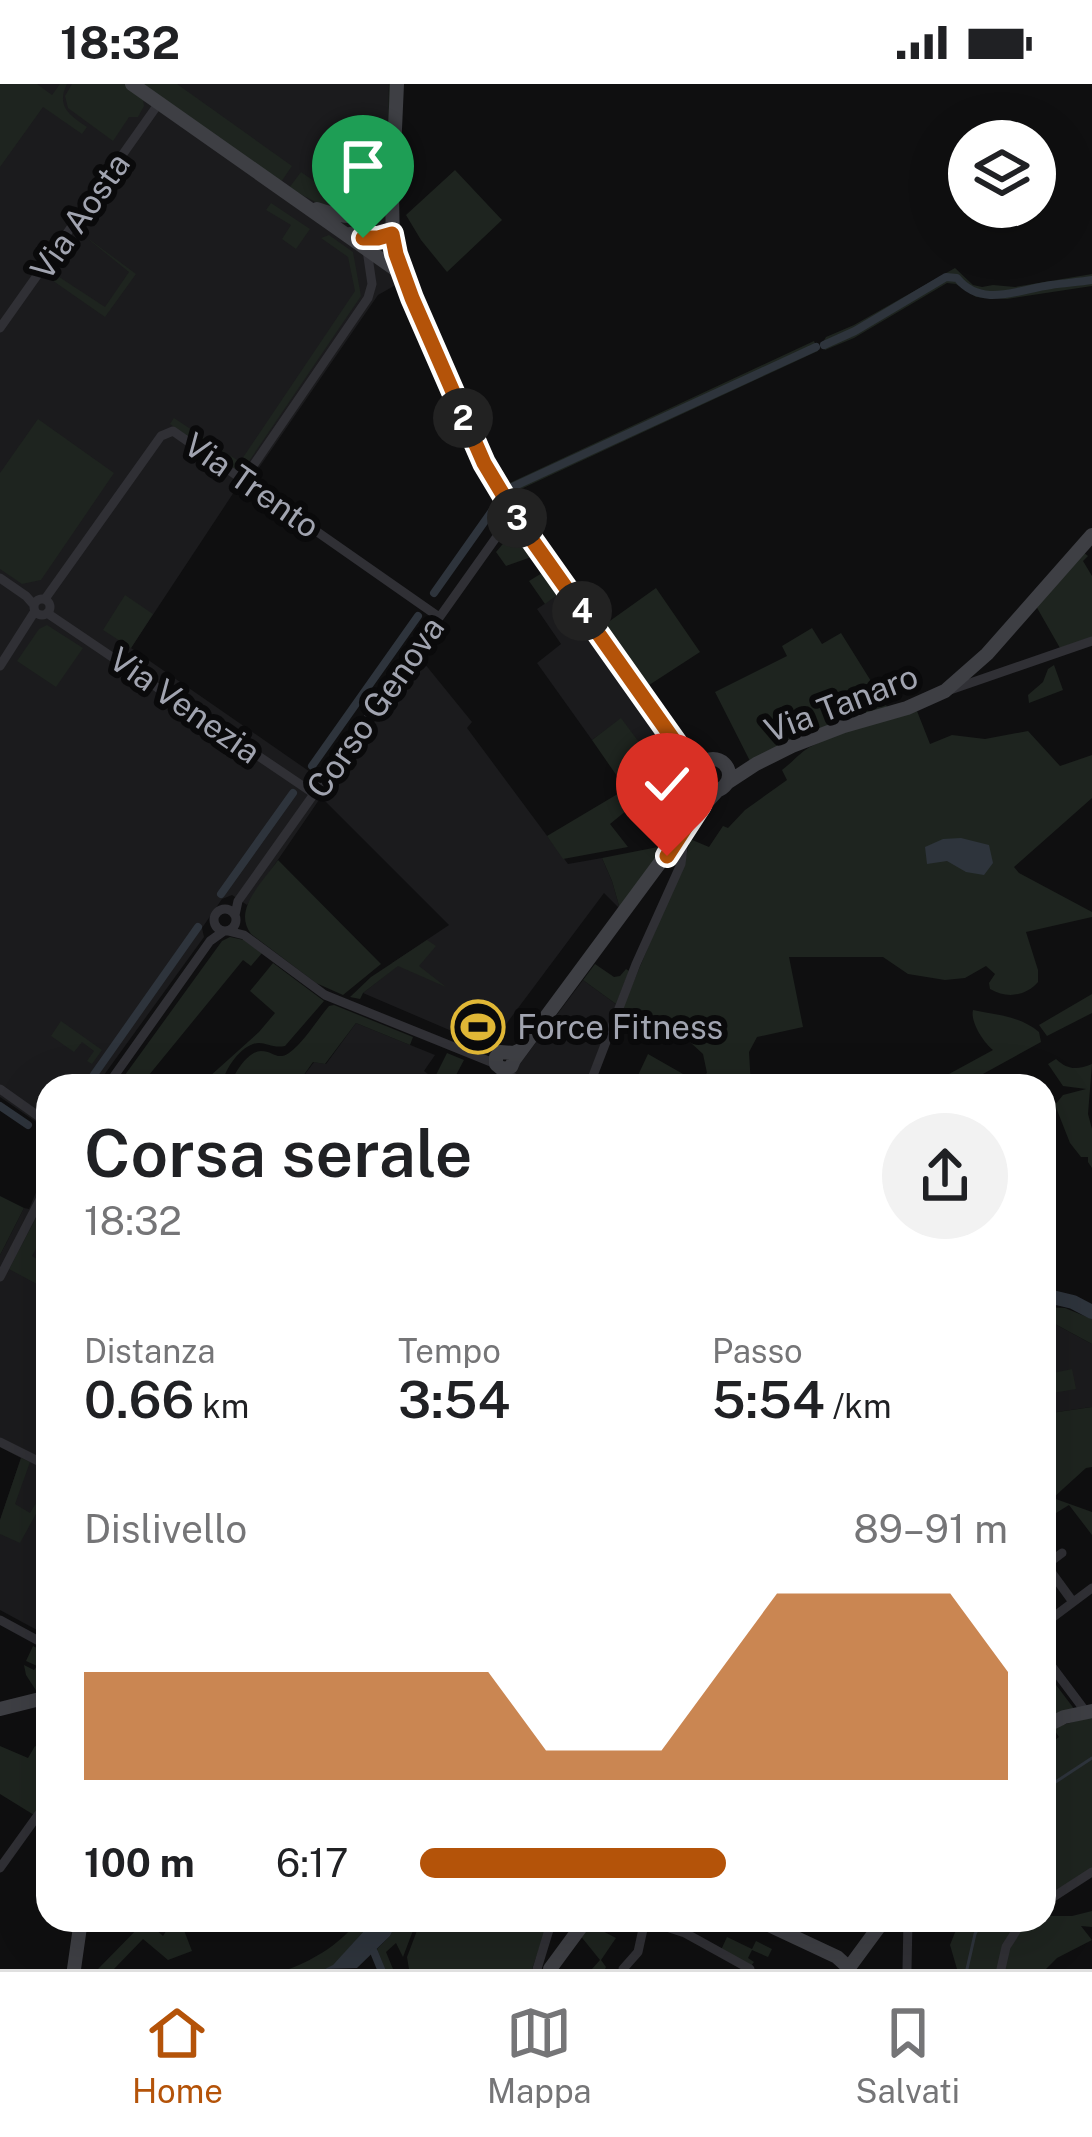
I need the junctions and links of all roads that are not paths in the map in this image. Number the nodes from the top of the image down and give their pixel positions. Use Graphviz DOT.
graph roads {
  1 [pos="132,84"];
  2 [pos="397,84"];
  3 [pos="159,104"];
  4 [pos="392,196"];
  5 [pos="296,201"];
  6 [pos="352,217"];
  7 [pos="339,231"];
  8 [pos="392,234"];
  9 [pos="367,250"];
  10 [pos="402,274"];
  11 [pos="0,328"];
  12 [pos="244,479"];
  13 [pos="517,517"];
  14 [pos="1092,535"];
  15 [pos="0,578"];
  16 [pos="42,607"];
  17 [pos="439,616"];
  18 [pos="1092,640"];
  19 [pos="0,667"];
  20 [pos="945,691"];
  21 [pos="757,764"];
  22 [pos="726,765"];
  23 [pos="709,779"];
  24 [pos="313,794"];
  25 [pos="685,831"];
  26 [pos="233,915"];
  27 [pos="214,923"];
  28 [pos="226,931"];
  29 [pos="244,935"];
  30 [pos="210,941"];
  31 [pos="503,1065"];
  32 [pos="116,1074"];
  33 [pos="594,1074"];
  34 [pos="0,1090"];
  35 [pos="36,1115"];
  36 [pos="36,1220"];
  37 [pos="0,1277"];
  38 [pos="0,1442"];
  39 [pos="36,1460"];
  40 [pos="1062,1553"];
  41 [pos="1056,1558"];
  42 [pos="1056,1579"];
  43 [pos="1092,1588"];
  44 [pos="1073,1602"];
  45 [pos="1056,1615"];
  46 [pos="0,1620"];
  47 [pos="36,1640"];
  48 [pos="1056,1671"];
  49 [pos="36,1700"];
  50 [pos="0,1709"];
  51 [pos="1089,1712"];
  52 [pos="1056,1721"];
  53 [pos="36,1818"];
  54 [pos="0,1868"];
  55 [pos="1092,1872"];
  56 [pos="1056,1895"];
  57 [pos="79,1932"];
  58 [pos="548,1932"];
  59 [pos="577,1932"];
  60 [pos="642,1932"];
  61 [pos="682,1932"];
  62 [pos="784,1932"];
  63 [pos="875,1932"];
  64 [pos="908,1932"];
  65 [pos="1015,1932"];
  66 [pos="634,1958"];
  67 [pos="74,1969"];
  68 [pos="537,1969"];
  69 [pos="550,1969"];
  70 [pos="623,1969"];
  71 [pos="643,1969"];
  72 [pos="750,1969"];
  73 [pos="849,1969"];
  74 [pos="907,1969"];
  75 [pos="1001,1969"];
  1 -- 3 [label="main road"];
  2 -- 4 [label="main road"];
  3 -- 5 [label="main road"];
  3 -- 11 [label="street, Via Aosta"];
  4 -- 6 [label="main road"];
  4 -- 8 [label="main road"];
  5 -- 6 [label="main road"];
  5 -- 7 [label="main road"];
  6 -- 8 [label="main road"];
  7 -- 8 [label="main road"];
  7 -- 9 [label="main road"];
  8 -- 10 [label="main road"];
  9 -- 10 [label="main road"];
  9 -- 12 [label="street"];
  10 -- 13 [label="main road"];
  12 -- 16 [label="street, Via Trento"];
  12 -- 17 [label="street, Via Trento"];
  13 -- 17 [label="street, Corso Genova"];
  13 -- 23 [label="main road, Via Tanaro"];
  14 -- 20 [label="main road, Via Tanaro"];
  15 -- 16 [label="street, Via Venezia"];
  16 -- 19 [label="street, Via Trento"];
  16 -- 24 [label="street, Via Venezia"];
  17 -- 24 [label="street, Corso Genova"];
  18 -- 20 [label="street"];
  20 -- 21 [label="main road, Via Tanaro"];
  21 -- 22 [label="main road, Via Tanaro"];
  21 -- 23 [label="main road, Via Tanaro"];
  22 -- 23 [label="main road"];
  22 -- 23 [label="main road, Via Tanaro"];
  23 -- 25 [label="main road"];
  24 -- 26 [label="street, Corso Genova"];
  25 -- 31 [label="main road"];
  25 -- 33 [label="street"];
  26 -- 27 [label="street, Corso Genova"];
  26 -- 28 [label="street, Corso Genova"];
  26 -- 29 [label="street"];
  27 -- 28 [label="street"];
  27 -- 30 [label="street, Corso Genova"];
  28 -- 29 [label="street"];
  28 -- 30 [label="street, Corso Genova"];
  29 -- 31 [label="street"];
  30 -- 32 [label="street, Corso Genova"];
  34 -- 35 [label="street"];
  36 -- 37 [label="street"];
  38 -- 39 [label="street"];
  40 -- 41 [label="street"];
  42 -- 44 [label="street"];
  43 -- 44 [label="street"];
  44 -- 45 [label="street"];
  46 -- 47 [label="street"];
  48 -- 51 [label="street"];
  49 -- 50 [label="main road"];
  51 -- 52 [label="main road"];
  53 -- 54 [label="street"];
  55 -- 56 [label="street"];
  57 -- 67 [label="main road"];
  58 -- 68 [label="street"];
  59 -- 69 [label="main road"];
  60 -- 66 [label="street"];
  61 -- 72 [label="street"];
  62 -- 73 [label="main road"];
  63 -- 73 [label="main road"];
  64 -- 74 [label="street"];
  65 -- 75 [label="street"];
  66 -- 70 [label="street"];
  66 -- 71 [label="street"];
}
